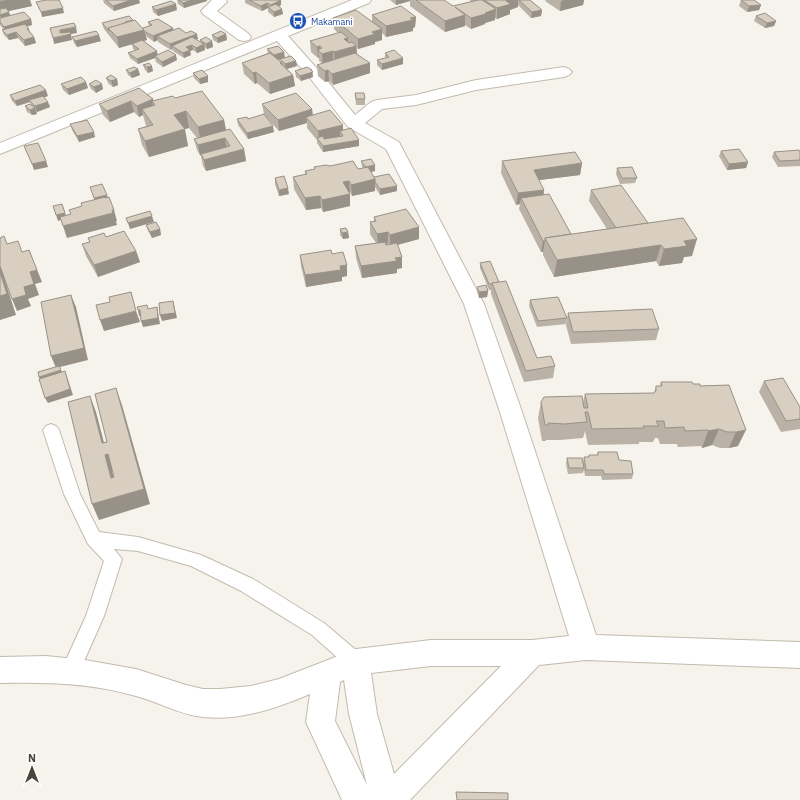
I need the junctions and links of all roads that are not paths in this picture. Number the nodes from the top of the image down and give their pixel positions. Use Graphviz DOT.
graph roads {
  1 [pos="219,0"];
  2 [pos="364,0"];
  3 [pos="279,35"];
  4 [pos="244,37"];
  5 [pos="564,72"];
  6 [pos="354,124"];
  7 [pos="0,149"];
  8 [pos="51,430"];
  9 [pos="94,540"];
  10 [pos="586,647"];
  11 [pos="532,653"];
  12 [pos="800,655"];
  13 [pos="356,662"];
  14 [pos="0,670"];
  15 [pos="70,671"];
  16 [pos="327,674"];
  17 [pos="358,800"];
  18 [pos="382,800"];
  19 [pos="389,800"];
  1 -- 4 [label="street"];
  2 -- 3 [label="street"];
  3 -- 6 [label="street"];
  3 -- 7 [label="street"];
  5 -- 6 [label="street"];
  6 -- 10 [label="street"];
  8 -- 9 [label="lane"];
  9 -- 13 [label="lane"];
  9 -- 15 [label="lane"];
  10 -- 11 [label="street"];
  10 -- 12 [label="street"];
  11 -- 13 [label="street"];
  11 -- 19 [label="street"];
  13 -- 16 [label="street"];
  13 -- 18 [label="street"];
  14 -- 15 [label="street"];
  15 -- 16 [label="street"];
  16 -- 17 [label="street"];
}
